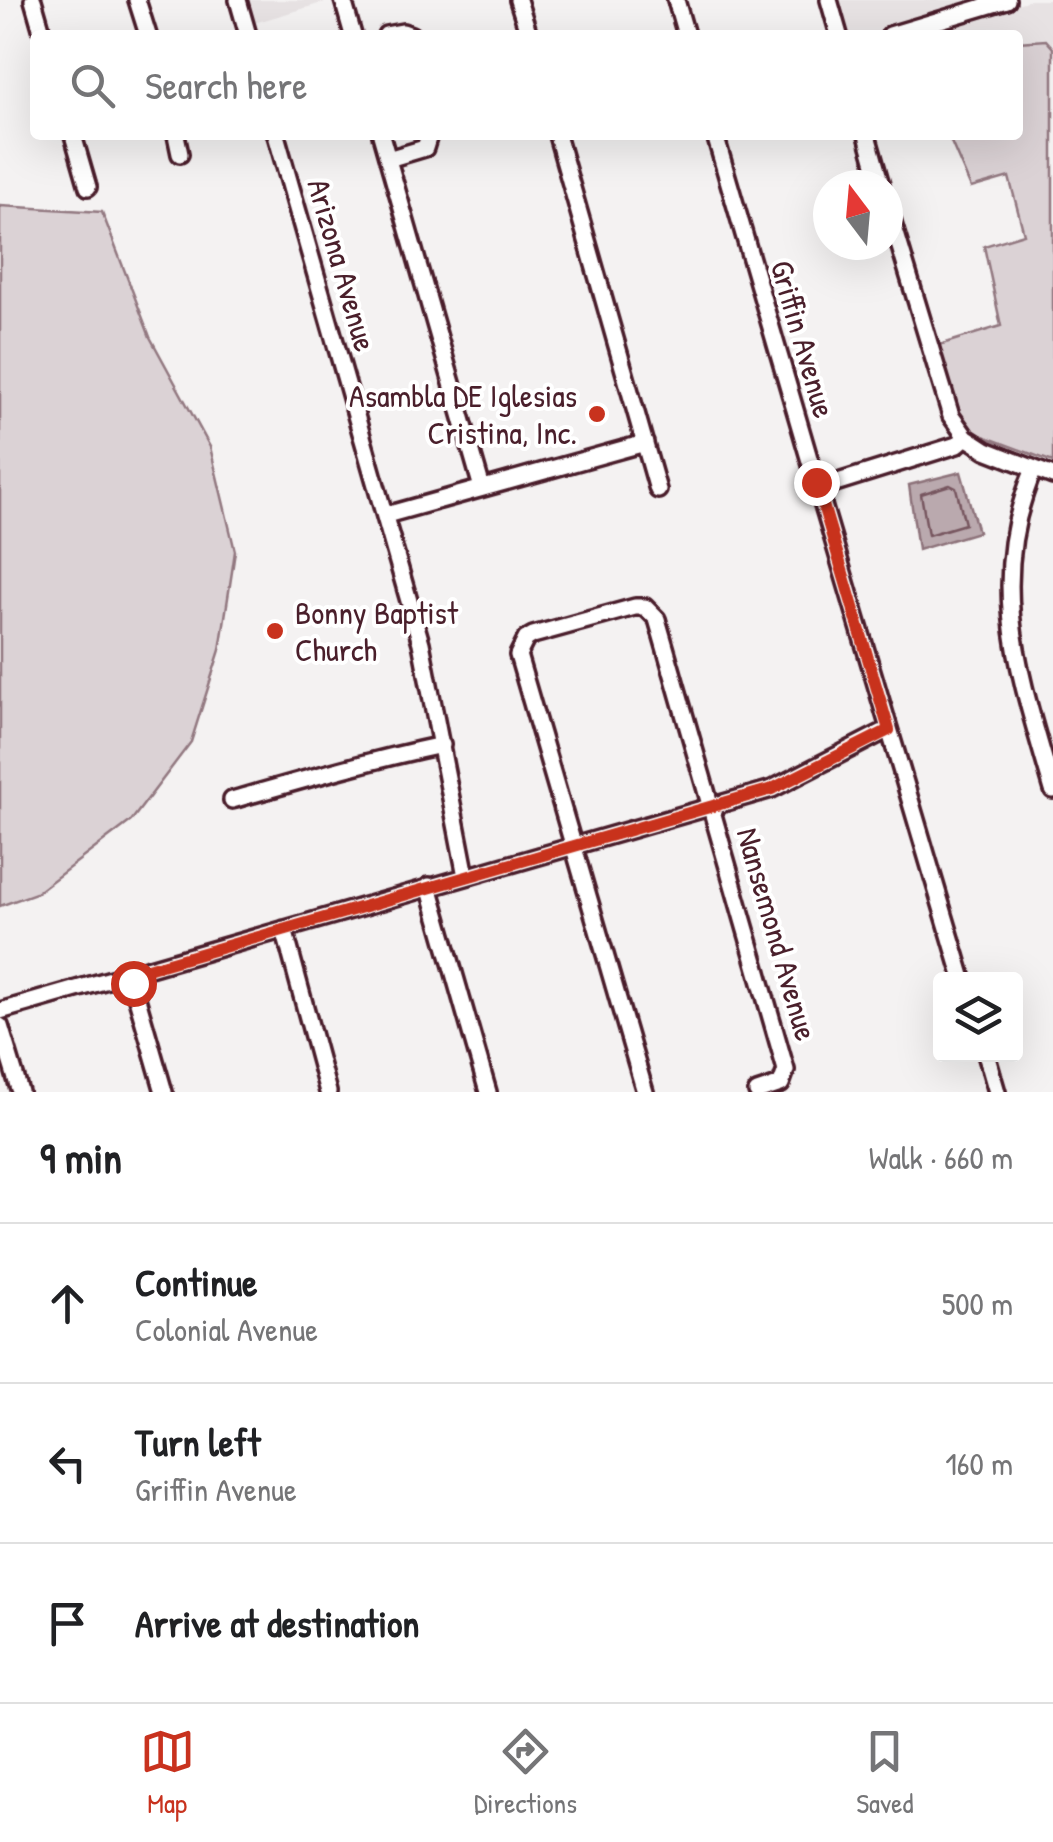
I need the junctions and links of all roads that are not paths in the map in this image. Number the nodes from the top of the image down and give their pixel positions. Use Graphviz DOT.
graph roads {
  1 [pos="32,0"];
  2 [pos="137,0"];
  3 [pos="238,0"];
  4 [pos="343,0"];
  5 [pos="518,0"];
  6 [pos="676,0"];
  7 [pos="829,0"];
  8 [pos="1000,1"];
  9 [pos="41,30"];
  10 [pos="146,30"];
  11 [pos="247,30"];
  12 [pos="352,30"];
  13 [pos="527,30"];
  14 [pos="685,30"];
  15 [pos="838,30"];
  16 [pos="906,30"];
  17 [pos="74,140"];
  18 [pos="177,140"];
  19 [pos="277,140"];
  20 [pos="383,140"];
  21 [pos="427,140"];
  22 [pos="559,140"];
  23 [pos="716,140"];
  24 [pos="868,140"];
  25 [pos="180,154"];
  26 [pos="388,158"];
  27 [pos="878,170"];
  28 [pos="88,187"];
  29 [pos="903,259"];
  30 [pos="966,437"];
  31 [pos="645,443"];
  32 [pos="1034,468"];
  33 [pos="1053,476"];
  34 [pos="482,488"];
  35 [pos="658,490"];
  36 [pos="824,492"];
  37 [pos="386,515"];
  38 [pos="889,730"];
  39 [pos="442,745"];
  40 [pos="1053,790"];
  41 [pos="232,800"];
  42 [pos="712,806"];
  43 [pos="574,846"];
  44 [pos="466,876"];
  45 [pos="429,886"];
  46 [pos="284,929"];
  47 [pos="961,972"];
  48 [pos="130,974"];
  49 [pos="0,1011"];
  50 [pos="0,1026"];
  51 [pos="989,1062"];
  52 [pos="20,1092"];
  53 [pos="164,1092"];
  54 [pos="328,1092"];
  55 [pos="488,1092"];
  56 [pos="645,1092"];
  57 [pos="757,1092"];
  58 [pos="998,1092"];
  1 -- 9 [label="street"];
  2 -- 10 [label="street"];
  3 -- 11 [label="street"];
  4 -- 12 [label="street"];
  5 -- 13 [label="street"];
  6 -- 14 [label="street"];
  7 -- 15 [label="street"];
  8 -- 16 [label="street"];
  17 -- 28 [label="street"];
  18 -- 25 [label="street"];
  19 -- 37 [label="street, Arizona Avenue"];
  20 -- 26 [label="street"];
  21 -- 26 [label="street"];
  22 -- 31 [label="street"];
  23 -- 36 [label="street, Griffin Avenue"];
  24 -- 27 [label="street"];
  26 -- 34 [label="street"];
  29 -- 30 [label="street"];
  30 -- 32 [label="street"];
  30 -- 36 [label="street"];
  31 -- 34 [label="street"];
  31 -- 35 [label="street"];
  32 -- 33 [label="street"];
  32 -- 40 [label="street"];
  34 -- 37 [label="street"];
  36 -- 38 [label="street, Griffin Avenue"];
  37 -- 39 [label="street, Arizona Avenue"];
  38 -- 42 [label="street"];
  38 -- 47 [label="street, Griffin Avenue"];
  39 -- 41 [label="street"];
  39 -- 44 [label="street, Arizona Avenue"];
  42 -- 43 [label="street"];
  42 -- 43 [label="street, Nansemond Avenue"];
  42 -- 57 [label="street, Nansemond Avenue"];
  43 -- 44 [label="street"];
  43 -- 56 [label="street"];
  44 -- 45 [label="street"];
  45 -- 46 [label="street"];
  45 -- 55 [label="street"];
  46 -- 48 [label="street"];
  46 -- 54 [label="street"];
  48 -- 49 [label="street"];
  48 -- 53 [label="street"];
  50 -- 52 [label="street"];
  51 -- 58 [label="street"];
}
